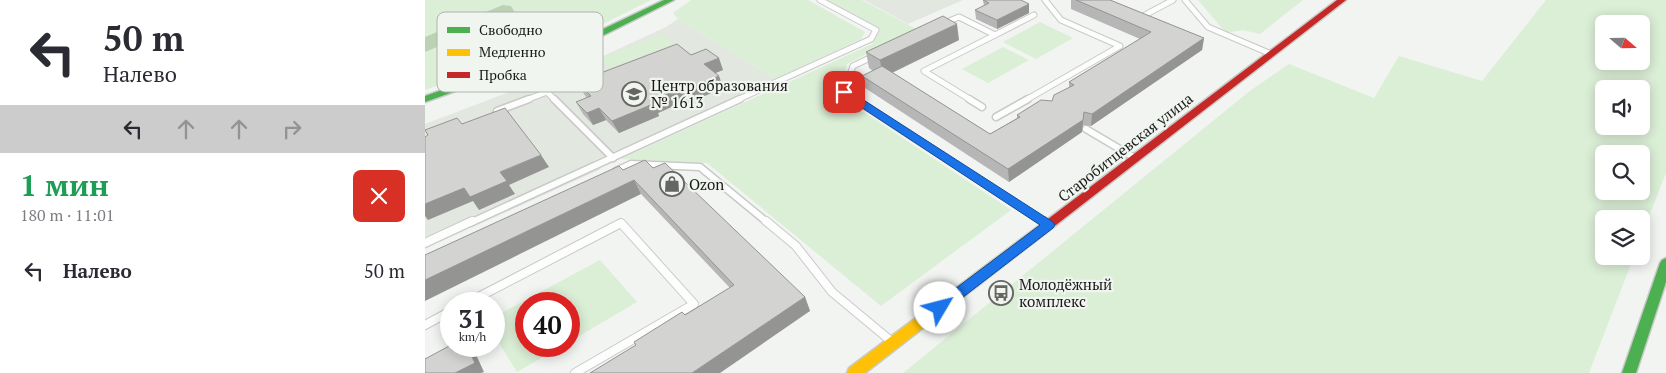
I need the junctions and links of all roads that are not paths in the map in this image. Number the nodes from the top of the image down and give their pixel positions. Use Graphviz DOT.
graph roads {
  1 [pos="670,0"];
  2 [pos="820,0"];
  3 [pos="1045,0"];
  4 [pos="1173,0"];
  5 [pos="1185,0"];
  6 [pos="1342,0"];
  7 [pos="1136,11"];
  8 [pos="1035,15"];
  9 [pos="1145,15"];
  10 [pos="1152,18"];
  11 [pos="941,25"];
  12 [pos="603,34"];
  13 [pos="995,35"];
  14 [pos="880,54"];
  15 [pos="1271,54"];
  16 [pos="444,92"];
  17 [pos="425,99"];
  18 [pos="1027,99"];
  19 [pos="1035,103"];
  20 [pos="982,107"];
  21 [pos="486,116"];
  22 [pos="996,117"];
  23 [pos="1086,129"];
  24 [pos="613,158"];
  25 [pos="1135,158"];
  26 [pos="607,175"];
  27 [pos="1049,225"];
  28 [pos="425,243"];
  29 [pos="1666,263"];
  30 [pos="488,292"];
  31 [pos="440,317"];
  32 [pos="425,325"];
  33 [pos="894,343"];
  34 [pos="575,373"];
  35 [pos="854,373"];
  36 [pos="1629,373"];
  1 -- 12 [label="main road"];
  2 -- 24 [label="lane"];
  3 -- 18 [label="lane"];
  4 -- 9 [label="lane"];
  5 -- 15 [label="lane"];
  6 -- 15 [label="main road, Старобитцевская улица"];
  7 -- 9 [label="lane"];
  8 -- 13 [label="lane"];
  9 -- 10 [label="lane"];
  11 -- 13 [label="lane"];
  13 -- 20 [label="lane"];
  14 -- 27 [label="lane"];
  15 -- 25 [label="main road, Старобитцевская улица"];
  16 -- 17 [label="main road"];
  18 -- 19 [label="lane"];
  18 -- 22 [label="lane"];
  21 -- 24 [label="lane"];
  23 -- 25 [label="lane"];
  24 -- 28 [label="lane"];
  25 -- 27 [label="main road, Старобитцевская улица"];
  26 -- 33 [label="lane"];
  27 -- 33 [label="main road, Старобитцевская улица"];
  29 -- 36 [label="main road"];
  30 -- 34 [label="lane"];
  31 -- 32 [label="lane"];
  33 -- 35 [label="main road, Старобитцевская улица"];
}
